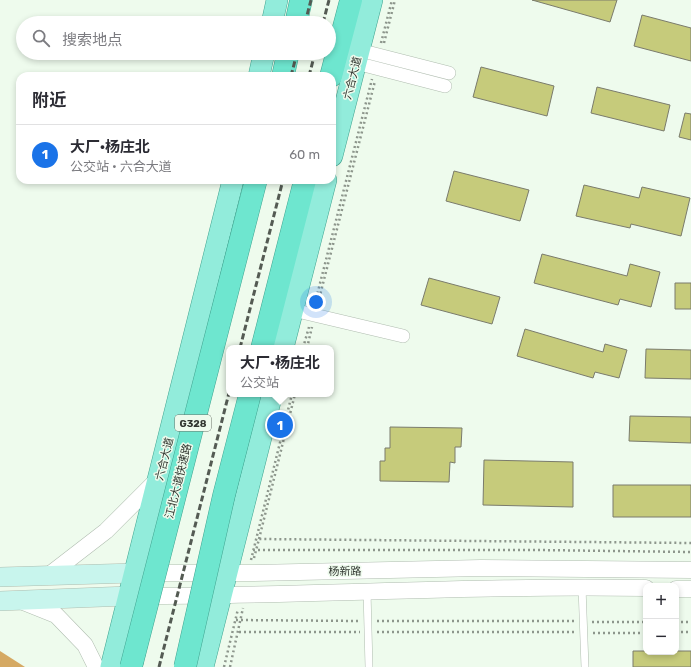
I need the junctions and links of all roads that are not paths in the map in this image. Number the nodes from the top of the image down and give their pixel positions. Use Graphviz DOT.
graph roads {
  1 [pos="277,0"];
  2 [pos="301,0"];
  3 [pos="351,0"];
  4 [pos="372,0"];
  5 [pos="274,16"];
  6 [pos="298,16"];
  7 [pos="336,57"];
  8 [pos="262,60"];
  9 [pos="286,60"];
  10 [pos="335,60"];
  11 [pos="371,60"];
  12 [pos="259,72"];
  13 [pos="284,72"];
  14 [pos="332,72"];
  15 [pos="447,80"];
  16 [pos="336,146"];
  17 [pos="232,184"];
  18 [pos="255,184"];
  19 [pos="304,184"];
  20 [pos="325,184"];
  21 [pos="307,313"];
  22 [pos="403,336"];
  23 [pos="263,345"];
  24 [pos="285,345"];
  25 [pos="249,397"];
  26 [pos="271,397"];
  27 [pos="159,478"];
  28 [pos="691,570"];
  29 [pos="134,573"];
  30 [pos="226,573"];
  31 [pos="48,575"];
  32 [pos="0,577"];
  33 [pos="582,587"];
  34 [pos="643,588"];
  35 [pos="679,589"];
  36 [pos="691,589"];
  37 [pos="367,591"];
  38 [pos="128,596"];
  39 [pos="236,596"];
  40 [pos="9,600"];
  41 [pos="96,667"];
  42 [pos="111,667"];
  43 [pos="131,667"];
  44 [pos="185,667"];
  45 [pos="203,667"];
  46 [pos="369,667"];
  47 [pos="585,667"];
  1 -- 5 [label="main road"];
  2 -- 6 [label="highway"];
  3 -- 7 [label="highway"];
  4 -- 11 [label="main road, 六合大道"];
  8 -- 12 [label="main road"];
  9 -- 13 [label="highway"];
  10 -- 14 [label="highway"];
  11 -- 15 [label="street"];
  11 -- 16 [label="main road, 六合大道"];
  17 -- 27 [label="main road, 六合大道 / G328"];
  18 -- 43 [label="highway, 江北大道快速路 / G328, bridge"];
  19 -- 23 [label="highway"];
  20 -- 21 [label="main road"];
  21 -- 22 [label="street"];
  21 -- 24 [label="main road"];
  25 -- 44 [label="highway, bridge"];
  26 -- 30 [label="main road"];
  27 -- 29 [label="main road, 六合大道 / G328"];
  27 -- 31 [label="street"];
  28 -- 30 [label="street, 杨新路"];
  29 -- 30 [label="street, 杨新路"];
  29 -- 31 [label="main road, 杨新路"];
  29 -- 38 [label="main road, 六合大道 / G328"];
  30 -- 39 [label="main road"];
  31 -- 32 [label="main road, 杨新路"];
  33 -- 34 [label="street, 杨新路"];
  33 -- 37 [label="street, 杨新路"];
  33 -- 47 [label="lane"];
  35 -- 36 [label="street"];
  37 -- 39 [label="street, 杨新路"];
  37 -- 46 [label="lane"];
  38 -- 39 [label="street, 杨新路"];
  38 -- 40 [label="main road, 杨新路"];
  38 -- 42 [label="main road, 六合大道 / G328"];
  39 -- 45 [label="main road"];
  40 -- 41 [label="street"];
}
